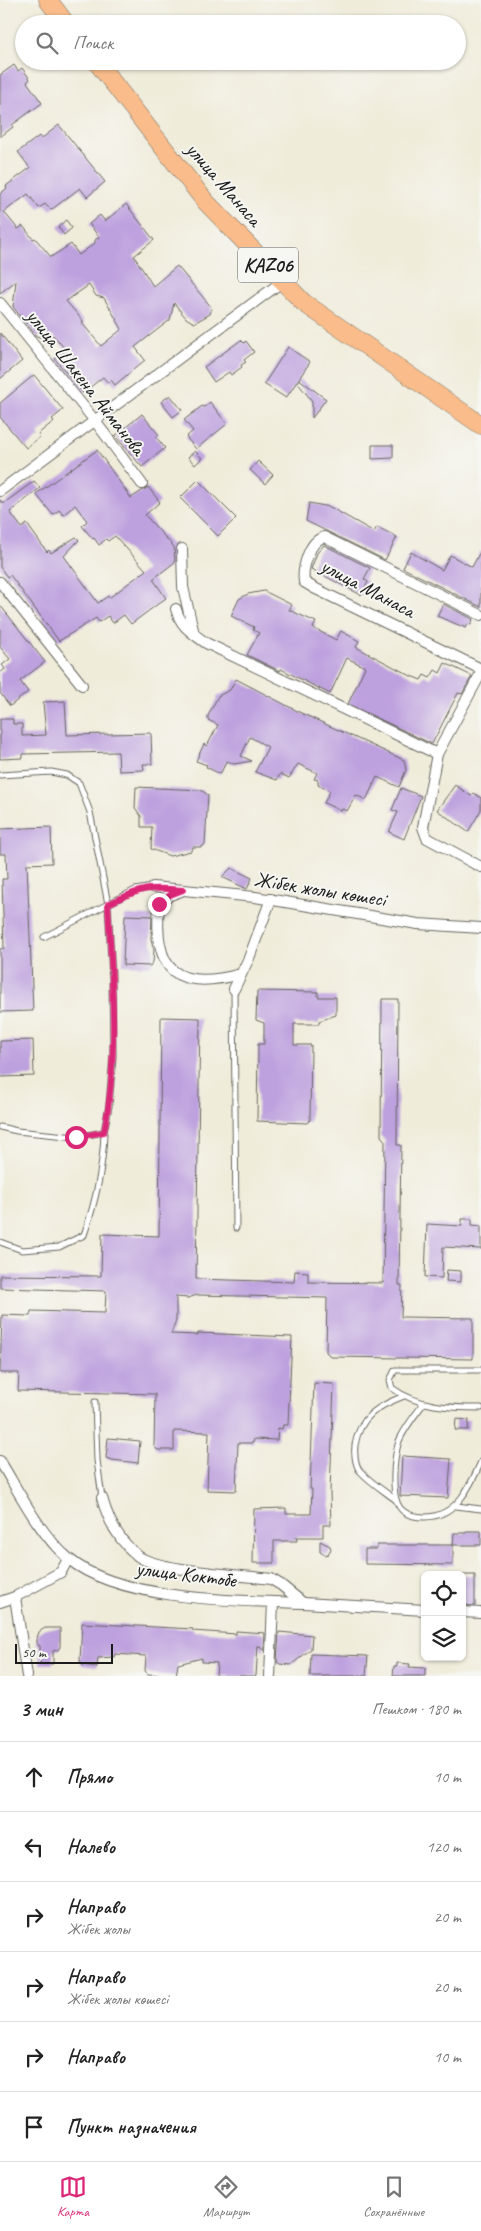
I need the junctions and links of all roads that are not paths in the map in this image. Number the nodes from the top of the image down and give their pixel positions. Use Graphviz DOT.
graph roads {
  1 [pos="48,0"];
  2 [pos="59,15"];
  3 [pos="103,70"];
  4 [pos="283,281"];
  5 [pos="0,303"];
  6 [pos="95,421"];
  7 [pos="481,425"];
  8 [pos="142,484"];
  9 [pos="0,491"];
  10 [pos="182,549"];
  11 [pos="0,582"];
  12 [pos="176,609"];
  13 [pos="481,615"];
  14 [pos="194,634"];
  15 [pos="481,671"];
  16 [pos="82,685"];
  17 [pos="437,754"];
  18 [pos="0,775"];
  19 [pos="481,867"];
  20 [pos="153,887"];
  21 [pos="183,890"];
  22 [pos="271,899"];
  23 [pos="108,904"];
  24 [pos="481,928"];
  25 [pos="44,937"];
  26 [pos="241,974"];
  27 [pos="234,989"];
  28 [pos="0,1127"];
  29 [pos="104,1132"];
  30 [pos="236,1228"];
  31 [pos="0,1242"];
  32 [pos="481,1370"];
  33 [pos="404,1396"];
  34 [pos="95,1402"];
  35 [pos="424,1403"];
  36 [pos="481,1408"];
  37 [pos="0,1461"];
  38 [pos="481,1462"];
  39 [pos="102,1498"];
  40 [pos="396,1501"];
  41 [pos="456,1506"];
  42 [pos="481,1509"];
  43 [pos="68,1559"];
  44 [pos="15,1597"];
  45 [pos="0,1602"];
  46 [pos="273,1603"];
  47 [pos="303,1604"];
  48 [pos="421,1610"];
  49 [pos="466,1612"];
  50 [pos="481,1613"];
  51 [pos="27,1676"];
  52 [pos="270,1676"];
  1 -- 2 [label="highway"];
  3 -- 4 [label="highway, улица Манаса / KAZ06"];
  4 -- 6 [label="street"];
  4 -- 7 [label="highway, улица Манаса / KAZ06"];
  5 -- 6 [label="street, улица Шакена Айманова"];
  6 -- 8 [label="street, улица Шакена Айманова"];
  6 -- 9 [label="street"];
  10 -- 14 [label="street"];
  11 -- 16 [label="street"];
  12 -- 14 [label="street"];
  13 -- 15 [label="street, улица Манаса"];
  14 -- 17 [label="street"];
  15 -- 17 [label="street, улица Манаса"];
  17 -- 19 [label="street, улица Манаса"];
  18 -- 23 [label="lane"];
  20 -- 21 [label="street, Жібек жолы көшесі"];
  20 -- 23 [label="lane"];
  21 -- 22 [label="street, Жібек жолы көшесі"];
  21 -- 26 [label="street"];
  22 -- 24 [label="street, Жібек жолы көшесі"];
  22 -- 26 [label="street"];
  23 -- 25 [label="lane"];
  23 -- 29 [label="lane"];
  26 -- 27 [label="street"];
  27 -- 30 [label="lane"];
  28 -- 29 [label="lane"];
  29 -- 31 [label="lane"];
  32 -- 33 [label="lane"];
  33 -- 35 [label="lane"];
  33 -- 40 [label="lane"];
  34 -- 39 [label="lane"];
  35 -- 36 [label="lane"];
  35 -- 40 [label="lane"];
  37 -- 43 [label="street, улица Коктобе"];
  38 -- 41 [label="lane"];
  39 -- 47 [label="street"];
  40 -- 41 [label="lane"];
  41 -- 42 [label="lane"];
  43 -- 44 [label="street"];
  43 -- 46 [label="street, улица Коктобе"];
  44 -- 45 [label="street"];
  44 -- 51 [label="street"];
  46 -- 47 [label="street, улица Коктобе"];
  46 -- 52 [label="street"];
  47 -- 48 [label="street, улица Коктобе"];
  49 -- 50 [label="street"];
}
